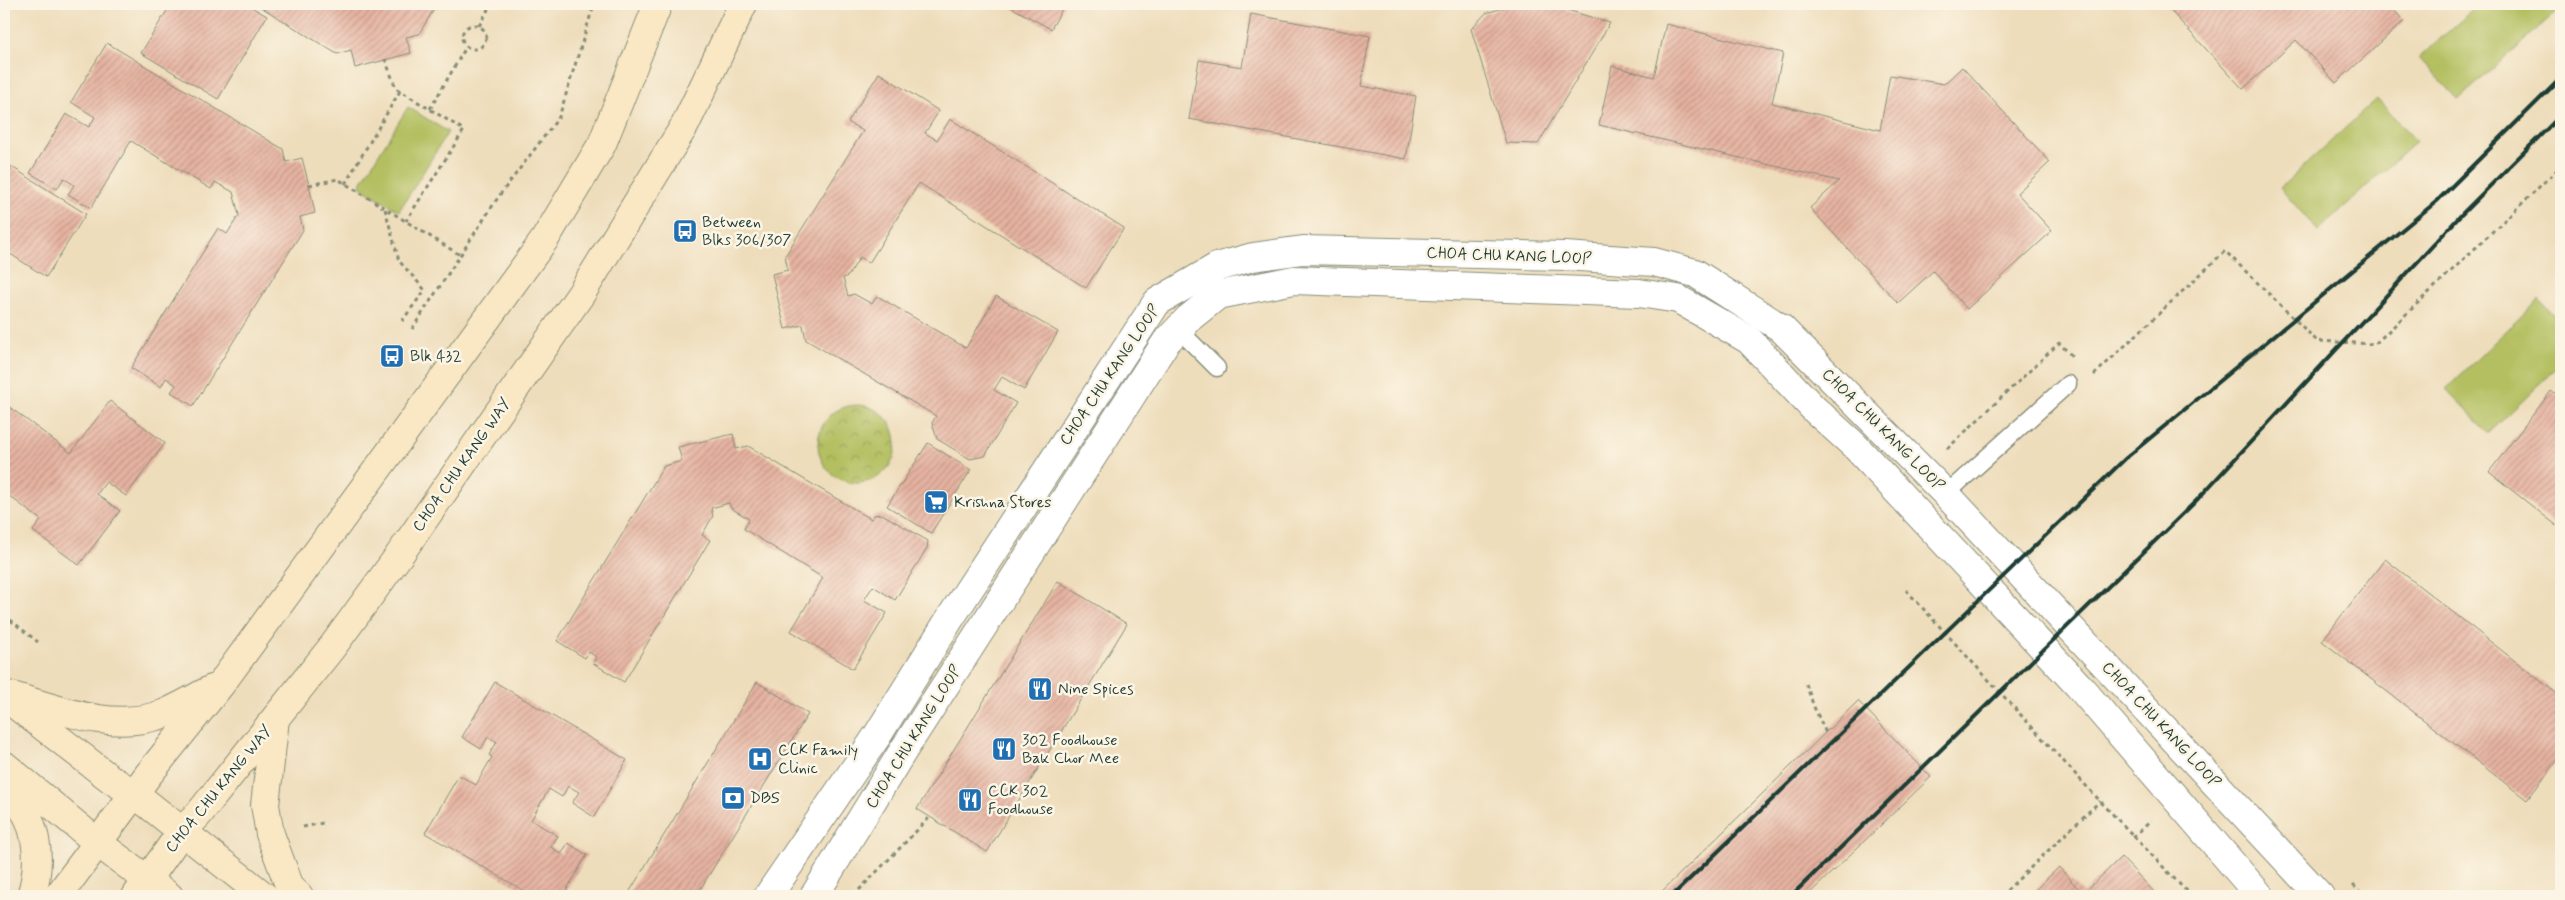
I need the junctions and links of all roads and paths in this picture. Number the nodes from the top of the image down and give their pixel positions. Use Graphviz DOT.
graph roads {
  1 [pos="491,4"];
  2 [pos="594,4"];
  3 [pos="658,4"];
  4 [pos="743,4"];
  5 [pos="479,26"];
  6 [pos="466,47"];
  7 [pos="385,60"];
  8 [pos="400,91"];
  9 [pos="430,109"];
  10 [pos="2561,166"];
  11 [pos="345,184"];
  12 [pos="308,185"];
  13 [pos="385,208"];
  14 [pos="406,221"];
  15 [pos="460,255"];
  16 [pos="1566,256"];
  17 [pos="1596,290"];
  18 [pos="1188,319"];
  19 [pos="402,321"];
  20 [pos="1782,328"];
  21 [pos="412,329"];
  22 [pos="1127,345"];
  23 [pos="2079,363"];
  24 [pos="1216,368"];
  25 [pos="2086,370"];
  26 [pos="2068,384"];
  27 [pos="1814,409"];
  28 [pos="1968,474"];
  29 [pos="1946,494"];
  30 [pos="1906,590"];
  31 [pos="4,615"];
  32 [pos="38,642"];
  33 [pos="221,684"];
  34 [pos="1806,684"];
  35 [pos="4,695"];
  36 [pos="275,719"];
  37 [pos="1826,733"];
  38 [pos="4,765"];
  39 [pos="4,784"];
  40 [pos="135,794"];
  41 [pos="2100,802"];
  42 [pos="930,817"];
  43 [pos="182,831"];
  44 [pos="98,843"];
  45 [pos="2349,882"];
  46 [pos="151,891"];
  47 [pos="31,896"];
  48 [pos="58,896"];
  49 [pos="264,896"];
  50 [pos="299,896"];
  51 [pos="768,896"];
  52 [pos="814,896"];
  53 [pos="856,896"];
  54 [pos="2001,896"];
  55 [pos="2191,896"];
  56 [pos="2260,896"];
  57 [pos="2320,896"];
  58 [pos="2364,896"];
  1 -- 5 [label="path"];
  2 -- 15 [label="path"];
  3 -- 33 [label="main road"];
  4 -- 36 [label="main road, CHOA CHU KANG WAY"];
  5 -- 6 [label="path"];
  5 -- 6 [label="path"];
  6 -- 9 [label="path"];
  7 -- 8 [label="path"];
  8 -- 9 [label="path"];
  8 -- 11 [label="path"];
  9 -- 14 [label="path"];
  10 -- 25 [label="path"];
  11 -- 12 [label="path"];
  11 -- 13 [label="path"];
  13 -- 14 [label="path"];
  13 -- 19 [label="path"];
  14 -- 15 [label="path"];
  15 -- 21 [label="path"];
  16 -- 17 [label="street"];
  16 -- 20 [label="street, CHOA CHU KANG LOOP"];
  16 -- 22 [label="street, CHOA CHU KANG LOOP"];
  17 -- 18 [label="street, CHOA CHU KANG LOOP"];
  17 -- 27 [label="street, CHOA CHU KANG LOOP"];
  18 -- 22 [label="street"];
  18 -- 24 [label="lane"];
  18 -- 52 [label="street, CHOA CHU KANG LOOP"];
  20 -- 27 [label="street"];
  20 -- 29 [label="street, CHOA CHU KANG LOOP"];
  22 -- 51 [label="street, CHOA CHU KANG LOOP"];
  23 -- 28 [label="path"];
  26 -- 28 [label="lane"];
  27 -- 56 [label="street, CHOA CHU KANG LOOP"];
  28 -- 29 [label="lane"];
  29 -- 57 [label="street, CHOA CHU KANG LOOP"];
  30 -- 41 [label="path"];
  31 -- 32 [label="path"];
  33 -- 35 [label="main road"];
  33 -- 40 [label="main road"];
  34 -- 37 [label="path"];
  35 -- 40 [label="main road"];
  36 -- 43 [label="main road, CHOA CHU KANG WAY"];
  36 -- 50 [label="main road"];
  38 -- 44 [label="main road"];
  39 -- 47 [label="main road"];
  40 -- 43 [label="main road"];
  40 -- 44 [label="main road"];
  41 -- 54 [label="path"];
  41 -- 55 [label="path"];
  42 -- 53 [label="path"];
  43 -- 46 [label="main road, CHOA CHU KANG WAY"];
  43 -- 49 [label="main road"];
  44 -- 46 [label="main road"];
  44 -- 48 [label="main road"];
  45 -- 58 [label="path"];
}
